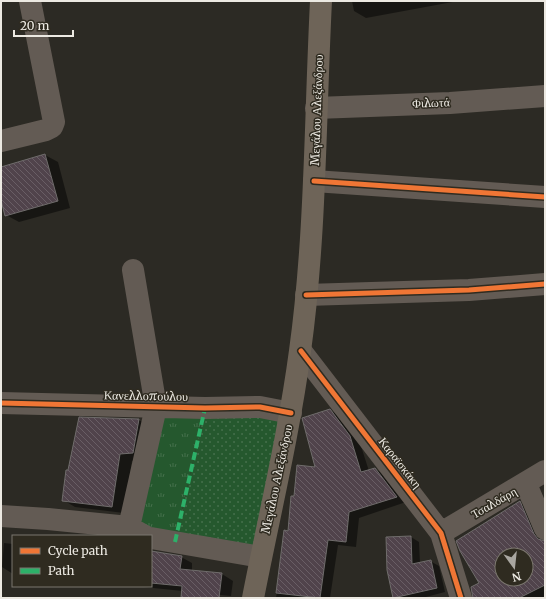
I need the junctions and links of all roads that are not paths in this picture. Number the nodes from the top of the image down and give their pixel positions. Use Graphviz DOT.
graph roads {
  1 [pos="30,1"];
  2 [pos="321,1"];
  3 [pos="545,96"];
  4 [pos="316,108"];
  5 [pos="1,142"];
  6 [pos="314,181"];
  7 [pos="545,197"];
  8 [pos="134,270"];
  9 [pos="545,284"];
  10 [pos="306,294"];
  11 [pos="301,351"];
  12 [pos="1,403"];
  13 [pos="156,407"];
  14 [pos="291,413"];
  15 [pos="545,471"];
  16 [pos="526,484"];
  17 [pos="1,516"];
  18 [pos="545,529"];
  19 [pos="137,532"];
  20 [pos="441,533"];
  21 [pos="152,538"];
  22 [pos="261,557"];
  23 [pos="253,598"];
  24 [pos="461,598"];
  1 -- 5 [label="street"];
  2 -- 4 [label="main road, Μεγάλου Αλεξάνδρου"];
  3 -- 4 [label="street, Φιλωτά"];
  4 -- 6 [label="main road, Μεγάλου Αλεξάνδρου"];
  6 -- 7 [label="street"];
  6 -- 10 [label="main road, Μεγάλου Αλεξάνδρου"];
  8 -- 13 [label="street"];
  9 -- 10 [label="street"];
  10 -- 11 [label="main road, Μεγάλου Αλεξάνδρου"];
  11 -- 14 [label="main road, Μεγάλου Αλεξάνδρου"];
  11 -- 20 [label="street, Καραϊσκάκη"];
  12 -- 13 [label="street, Κανελλοπούλου"];
  13 -- 14 [label="street, Κανελλοπούλου"];
  13 -- 19 [label="street"];
  14 -- 22 [label="main road, Μεγάλου Αλεξάνδρου"];
  15 -- 16 [label="street, Τσαλδάρη"];
  16 -- 18 [label="street"];
  16 -- 20 [label="street, Τσαλδάρη"];
  17 -- 19 [label="street"];
  20 -- 24 [label="street, Καραϊσκάκη"];
  21 -- 22 [label="street"];
  22 -- 23 [label="main road, Μεγάλου Αλεξάνδρου"];
}
